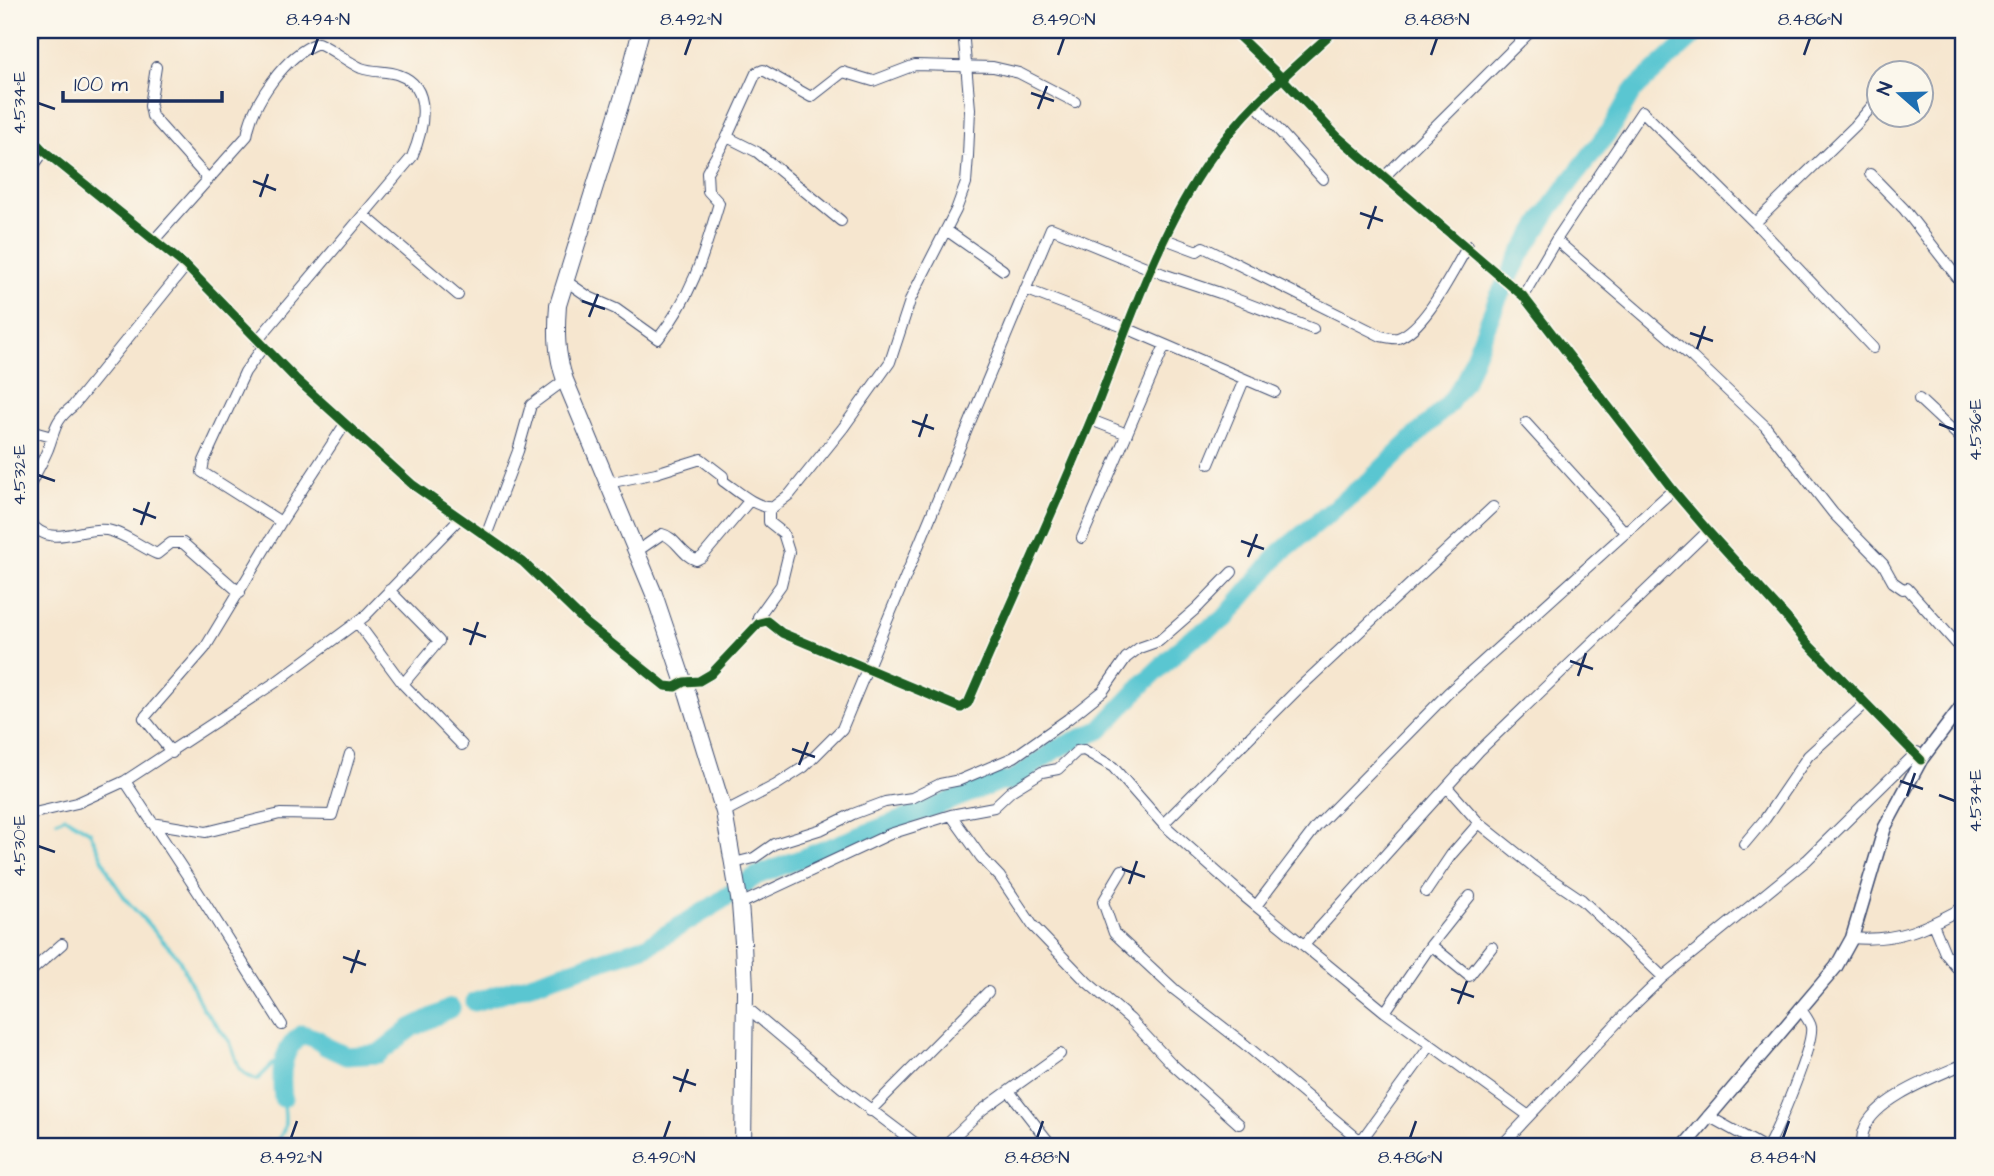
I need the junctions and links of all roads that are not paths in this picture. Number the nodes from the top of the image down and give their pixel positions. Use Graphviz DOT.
graph roads {
  1 [pos="38,30"];
  2 [pos="641,30"];
  3 [pos="963,30"];
  4 [pos="1231,30"];
  5 [pos="1335,30"];
  6 [pos="1532,30"];
  7 [pos="30,36"];
  8 [pos="967,65"];
  9 [pos="156,67"];
  10 [pos="1282,78"];
  11 [pos="1076,102"];
  12 [pos="1255,104"];
  13 [pos="1864,115"];
  14 [pos="30,136"];
  15 [pos="727,137"];
  16 [pos="44,151"];
  17 [pos="30,171"];
  18 [pos="1870,174"];
  19 [pos="1385,176"];
  20 [pos="208,179"];
  21 [pos="1323,179"];
  22 [pos="364,215"];
  23 [pos="841,221"];
  24 [pos="1755,223"];
  25 [pos="946,230"];
  26 [pos="155,239"];
  27 [pos="1165,239"];
  28 [pos="1556,240"];
  29 [pos="1468,246"];
  30 [pos="186,266"];
  31 [pos="1150,268"];
  32 [pos="1003,270"];
  33 [pos="566,281"];
  34 [pos="1964,286"];
  35 [pos="1025,289"];
  36 [pos="1520,293"];
  37 [pos="458,295"];
  38 [pos="1126,328"];
  39 [pos="1313,329"];
  40 [pos="260,344"];
  41 [pos="1165,345"];
  42 [pos="1873,348"];
  43 [pos="565,380"];
  44 [pos="1244,380"];
  45 [pos="1275,392"];
  46 [pos="1919,399"];
  47 [pos="1091,420"];
  48 [pos="1526,423"];
  49 [pos="345,424"];
  50 [pos="30,431"];
  51 [pos="1127,434"];
  52 [pos="52,437"];
  53 [pos="1964,441"];
  54 [pos="1209,464"];
  55 [pos="608,483"];
  56 [pos="30,485"];
  57 [pos="1673,490"];
  58 [pos="750,500"];
  59 [pos="769,507"];
  60 [pos="1493,507"];
  61 [pos="460,518"];
  62 [pos="30,522"];
  63 [pos="281,522"];
  64 [pos="1708,531"];
  65 [pos="1625,532"];
  66 [pos="486,536"];
  67 [pos="1082,538"];
  68 [pos="636,552"];
  69 [pos="1232,572"];
  70 [pos="389,590"];
  71 [pos="240,593"];
  72 [pos="357,622"];
  73 [pos="759,623"];
  74 [pos="1964,652"];
  75 [pos="867,668"];
  76 [pos="684,682"];
  77 [pos="403,684"];
  78 [pos="1866,703"];
  79 [pos="1964,703"];
  80 [pos="462,745"];
  81 [pos="172,752"];
  82 [pos="350,754"];
  83 [pos="1919,756"];
  84 [pos="125,781"];
  85 [pos="1447,787"];
  86 [pos="724,812"];
  87 [pos="30,814"];
  88 [pos="951,815"];
  89 [pos="152,822"];
  90 [pos="1479,822"];
  91 [pos="1163,824"];
  92 [pos="1744,844"];
  93 [pos="734,863"];
  94 [pos="1122,870"];
  95 [pos="1426,892"];
  96 [pos="1470,896"];
  97 [pos="740,900"];
  98 [pos="1256,906"];
  99 [pos="1964,907"];
  100 [pos="1933,924"];
  101 [pos="1852,938"];
  102 [pos="62,944"];
  103 [pos="1305,944"];
  104 [pos="1431,945"];
  105 [pos="1492,947"];
  106 [pos="30,972"];
  107 [pos="1663,977"];
  108 [pos="1964,977"];
  109 [pos="1964,987"];
  110 [pos="988,992"];
  111 [pos="745,1006"];
  112 [pos="1964,1006"];
  113 [pos="1800,1008"];
  114 [pos="1385,1012"];
  115 [pos="282,1025"];
  116 [pos="1430,1046"];
  117 [pos="1060,1054"];
  118 [pos="1964,1065"];
  119 [pos="1009,1091"];
  120 [pos="870,1111"];
  121 [pos="1529,1116"];
  122 [pos="1708,1116"];
  123 [pos="1240,1124"];
  124 [pos="743,1146"];
  125 [pos="919,1146"];
  126 [pos="944,1146"];
  127 [pos="1052,1146"];
  128 [pos="1502,1146"];
  129 [pos="1684,1146"];
  130 [pos="1762,1146"];
  131 [pos="1768,1146"];
  132 [pos="1862,1146"];
  1 -- 7 [label="street"];
  2 -- 33 [label="main road"];
  3 -- 8 [label="street"];
  4 -- 10 [label="street"];
  5 -- 10 [label="street"];
  6 -- 19 [label="street"];
  8 -- 11 [label="street"];
  8 -- 15 [label="street"];
  8 -- 25 [label="street"];
  9 -- 20 [label="street"];
  10 -- 12 [label="street"];
  10 -- 19 [label="street"];
  12 -- 21 [label="street"];
  12 -- 27 [label="street"];
  13 -- 24 [label="street"];
  14 -- 16 [label="street"];
  15 -- 23 [label="street"];
  15 -- 33 [label="street"];
  16 -- 17 [label="street"];
  16 -- 26 [label="street"];
  18 -- 34 [label="street"];
  19 -- 29 [label="street"];
  20 -- 22 [label="street"];
  20 -- 26 [label="street"];
  22 -- 37 [label="street"];
  22 -- 40 [label="street"];
  24 -- 28 [label="street"];
  24 -- 42 [label="street"];
  25 -- 32 [label="street"];
  25 -- 59 [label="street"];
  26 -- 30 [label="street"];
  27 -- 29 [label="street"];
  27 -- 31 [label="street"];
  28 -- 36 [label="street"];
  28 -- 74 [label="street"];
  29 -- 36 [label="street"];
  30 -- 40 [label="street"];
  30 -- 52 [label="street"];
  31 -- 35 [label="street"];
  31 -- 38 [label="street"];
  31 -- 39 [label="street"];
  33 -- 43 [label="main road"];
  35 -- 38 [label="street"];
  35 -- 75 [label="street"];
  36 -- 57 [label="street"];
  38 -- 41 [label="street"];
  38 -- 47 [label="street"];
  40 -- 49 [label="street"];
  40 -- 63 [label="street"];
  41 -- 44 [label="street"];
  41 -- 51 [label="street"];
  43 -- 55 [label="main road"];
  43 -- 66 [label="street"];
  44 -- 45 [label="street"];
  44 -- 54 [label="street"];
  46 -- 53 [label="street"];
  47 -- 51 [label="street"];
  47 -- 75 [label="street"];
  48 -- 65 [label="street"];
  49 -- 61 [label="street"];
  49 -- 63 [label="street"];
  50 -- 52 [label="street"];
  51 -- 67 [label="street"];
  52 -- 56 [label="street"];
  55 -- 58 [label="street"];
  55 -- 68 [label="main road"];
  57 -- 64 [label="street"];
  57 -- 65 [label="street"];
  58 -- 59 [label="street"];
  58 -- 68 [label="street"];
  59 -- 73 [label="street"];
  60 -- 91 [label="street"];
  61 -- 66 [label="street"];
  61 -- 70 [label="street"];
  62 -- 71 [label="street"];
  63 -- 71 [label="street"];
  64 -- 78 [label="street"];
  64 -- 85 [label="street"];
  65 -- 98 [label="street"];
  66 -- 76 [label="street"];
  68 -- 76 [label="main road"];
  69 -- 93 [label="street"];
  70 -- 72 [label="street"];
  70 -- 77 [label="street"];
  71 -- 81 [label="street"];
  72 -- 77 [label="street"];
  72 -- 81 [label="street"];
  73 -- 75 [label="street"];
  73 -- 76 [label="street"];
  75 -- 86 [label="street"];
  76 -- 86 [label="main road"];
  77 -- 80 [label="street"];
  78 -- 83 [label="street"];
  78 -- 92 [label="street"];
  79 -- 83 [label="street"];
  81 -- 84 [label="street"];
  82 -- 89 [label="street"];
  83 -- 101 [label="street"];
  83 -- 107 [label="street"];
  84 -- 87 [label="street"];
  84 -- 89 [label="street"];
  85 -- 90 [label="street"];
  85 -- 103 [label="street"];
  86 -- 93 [label="main road"];
  88 -- 91 [label="street"];
  88 -- 97 [label="street"];
  88 -- 123 [label="street"];
  89 -- 115 [label="street"];
  90 -- 95 [label="street"];
  90 -- 107 [label="street"];
  91 -- 98 [label="street"];
  93 -- 97 [label="main road"];
  94 -- 116 [label="street"];
  96 -- 104 [label="street"];
  97 -- 111 [label="main road"];
  98 -- 103 [label="street"];
  99 -- 100 [label="street"];
  100 -- 101 [label="street"];
  100 -- 108 [label="street"];
  101 -- 113 [label="street"];
  102 -- 106 [label="street"];
  103 -- 114 [label="street"];
  104 -- 105 [label="street"];
  104 -- 114 [label="street"];
  107 -- 121 [label="street"];
  109 -- 112 [label="street"];
  110 -- 120 [label="street"];
  111 -- 120 [label="street"];
  111 -- 124 [label="main road"];
  113 -- 122 [label="street"];
  113 -- 131 [label="street"];
  114 -- 116 [label="street"];
  116 -- 121 [label="street"];
  117 -- 119 [label="street"];
  118 -- 132 [label="street"];
  119 -- 126 [label="street"];
  119 -- 127 [label="street"];
  120 -- 125 [label="street"];
  121 -- 128 [label="street"];
  122 -- 129 [label="street"];
  122 -- 130 [label="street"];
}
